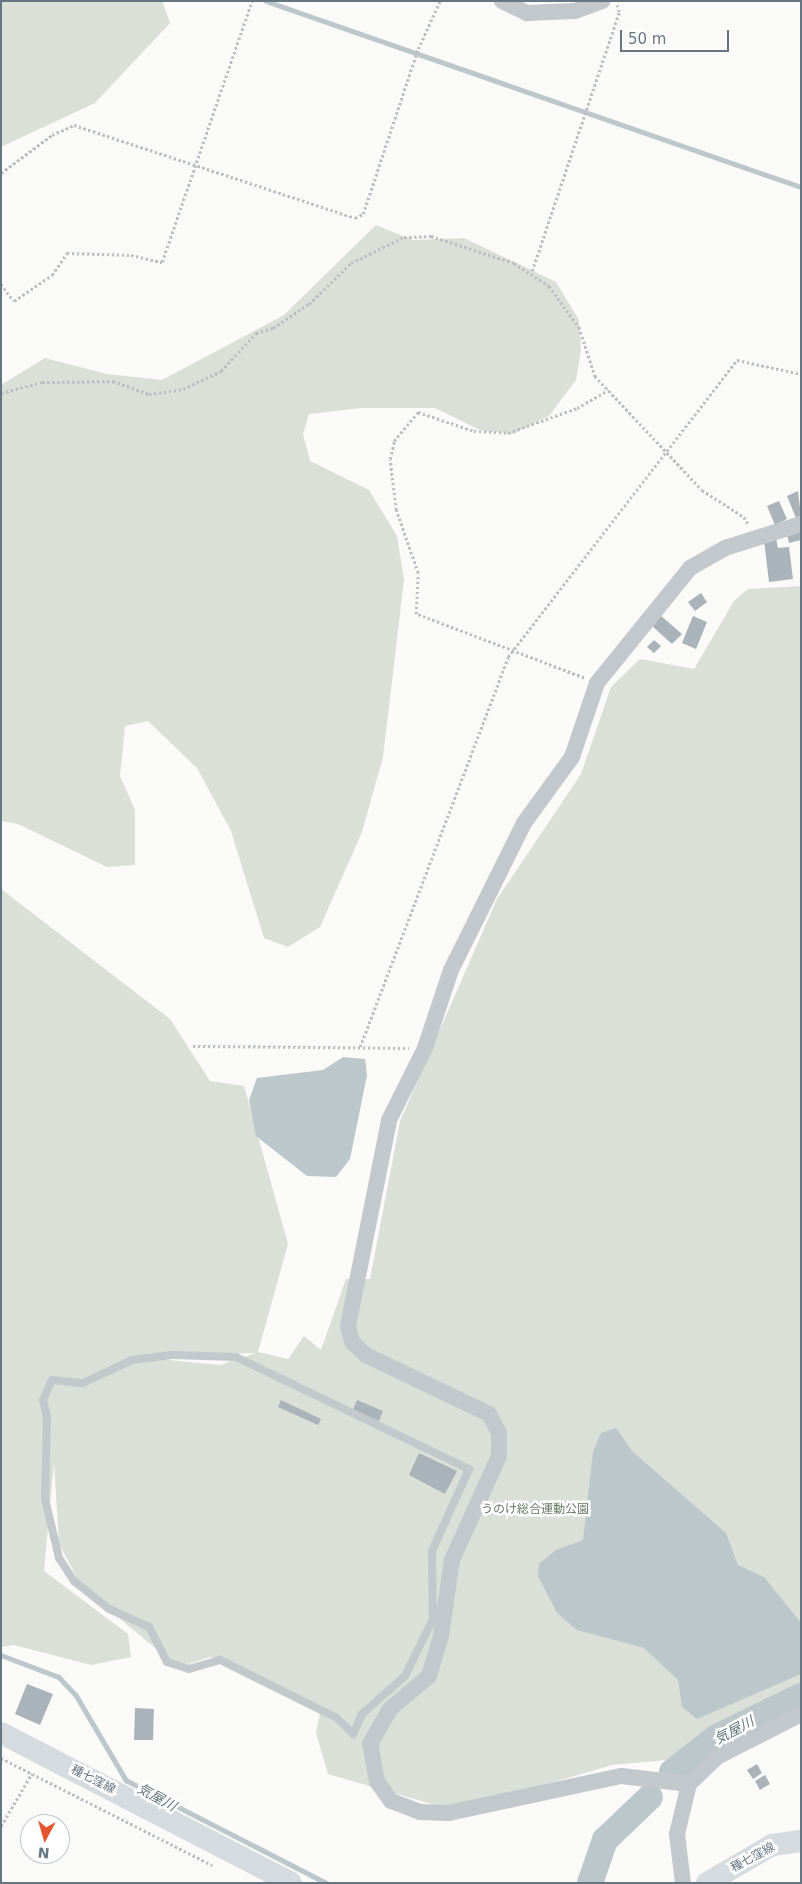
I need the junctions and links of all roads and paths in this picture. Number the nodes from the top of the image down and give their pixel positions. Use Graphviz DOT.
graph roads {
  1 [pos="252,1"];
  2 [pos="440,1"];
  3 [pos="502,1"];
  4 [pos="602,1"];
  5 [pos="616,1"];
  6 [pos="195,166"];
  7 [pos="1,173"];
  8 [pos="532,271"];
  9 [pos="1,284"];
  10 [pos="801,374"];
  11 [pos="608,390"];
  12 [pos="1,393"];
  13 [pos="801,524"];
  14 [pos="756,537"];
  15 [pos="512,652"];
  16 [pos="597,683"];
  17 [pos="193,1046"];
  18 [pos="360,1047"];
  19 [pos="425,1048"];
  20 [pos="801,1714"];
  21 [pos="337,1718"];
  22 [pos="1,1733"];
  23 [pos="43,1754"];
  24 [pos="1,1758"];
  25 [pos="31,1774"];
  26 [pos="689,1784"];
  27 [pos="1,1826"];
  28 [pos="801,1840"];
  29 [pos="222,1870"];
  30 [pos="291,1883"];
  31 [pos="682,1883"];
  32 [pos="707,1883"];
  1 -- 6 [label="path"];
  2 -- 6 [label="path"];
  3 -- 4 [label="street"];
  5 -- 8 [label="path"];
  6 -- 7 [label="path"];
  6 -- 9 [label="path"];
  8 -- 11 [label="path"];
  8 -- 12 [label="path"];
  10 -- 15 [label="path"];
  11 -- 14 [label="path"];
  11 -- 15 [label="path"];
  13 -- 14 [label="street"];
  14 -- 16 [label="street"];
  15 -- 16 [label="path"];
  15 -- 18 [label="path"];
  16 -- 19 [label="street"];
  17 -- 18 [label="path"];
  18 -- 19 [label="path"];
  19 -- 26 [label="street"];
  20 -- 26 [label="street"];
  21 -- 21 [label="lane"];
  22 -- 23 [label="main road, 種七窪線"];
  23 -- 25 [label="path"];
  23 -- 30 [label="main road, 種七窪線"];
  24 -- 25 [label="path"];
  25 -- 27 [label="path"];
  25 -- 29 [label="path"];
  26 -- 31 [label="street"];
  28 -- 32 [label="main road, 種七窪線"];
}
